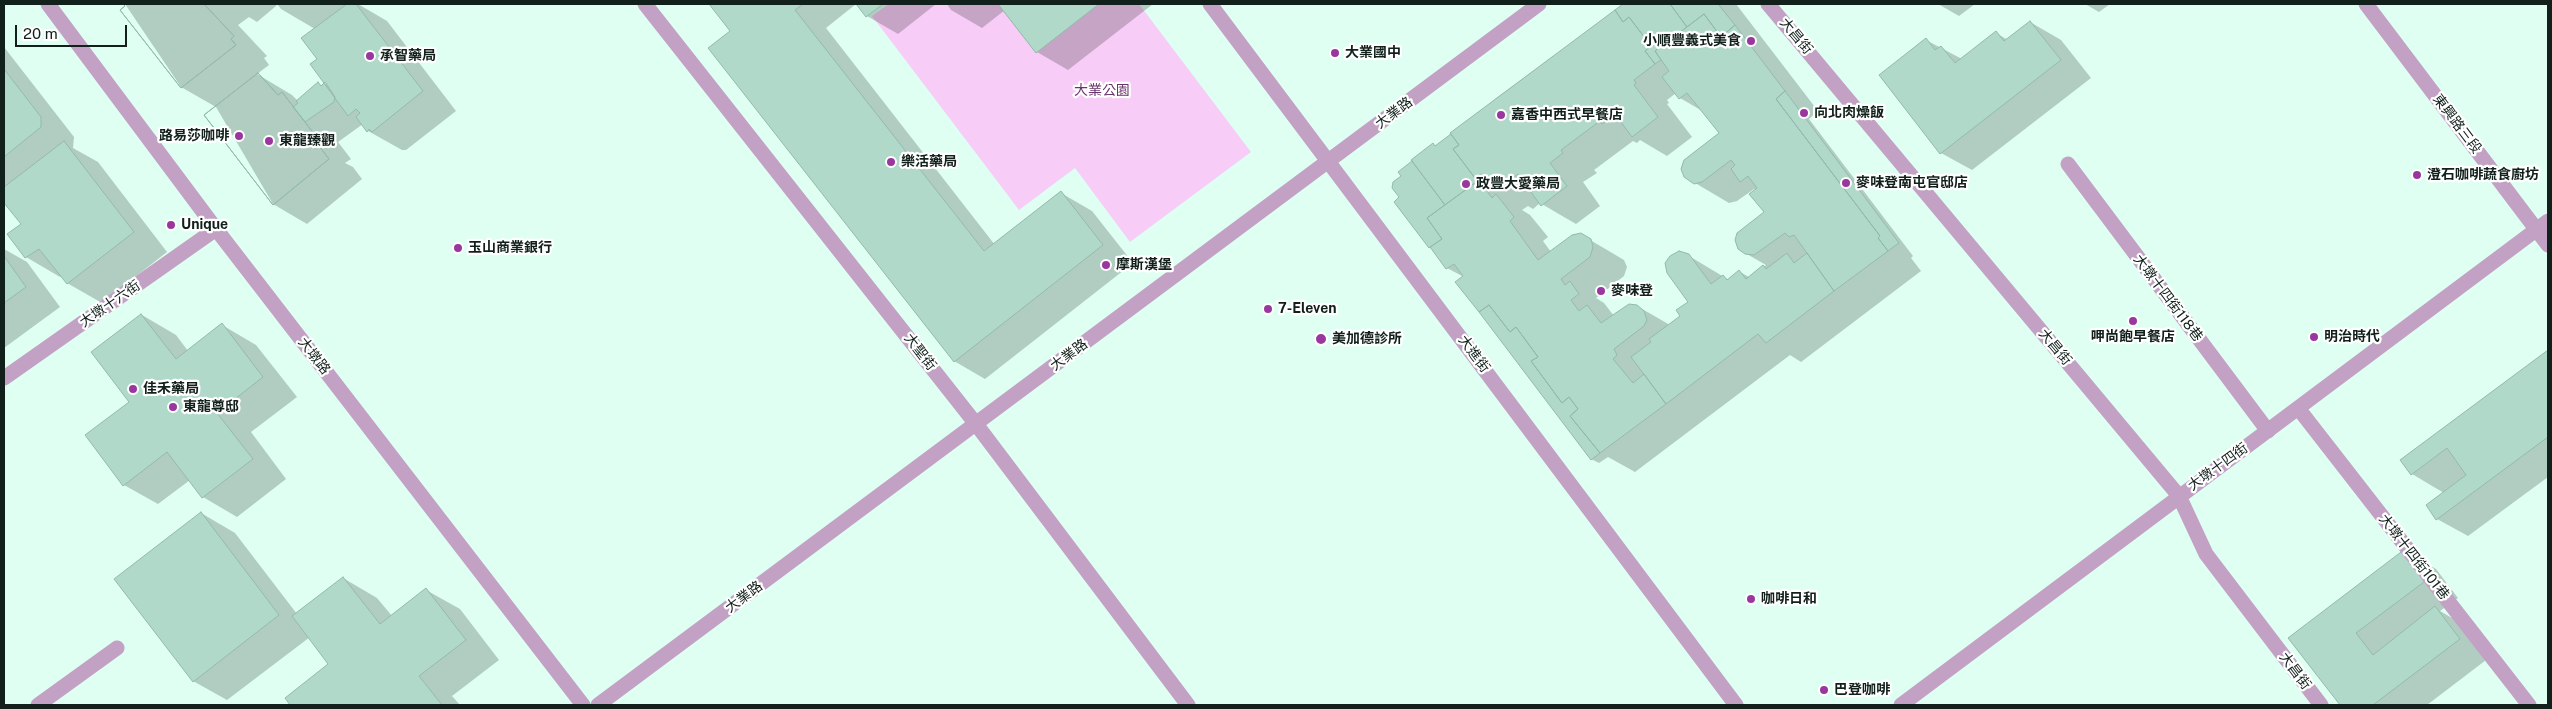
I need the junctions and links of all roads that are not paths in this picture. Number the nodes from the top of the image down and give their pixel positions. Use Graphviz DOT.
graph roads {
  1 [pos="48,4"];
  2 [pos="645,4"];
  3 [pos="1210,4"];
  4 [pos="1539,4"];
  5 [pos="1768,4"];
  6 [pos="2366,4"];
  7 [pos="1329,162"];
  8 [pos="2068,164"];
  9 [pos="2542,225"];
  10 [pos="216,229"];
  11 [pos="2548,244"];
  12 [pos="4,378"];
  13 [pos="2298,408"];
  14 [pos="976,424"];
  15 [pos="2268,431"];
  16 [pos="2179,496"];
  17 [pos="117,648"];
  18 [pos="38,705"];
  19 [pos="583,705"];
  20 [pos="598,705"];
  21 [pos="1188,705"];
  22 [pos="1736,705"];
  23 [pos="1901,705"];
  24 [pos="2321,705"];
  25 [pos="2529,705"];
  1 -- 10 [label="street, 大墩路"];
  2 -- 14 [label="street, 大聖街"];
  3 -- 7 [label="street, 大進街"];
  4 -- 7 [label="street, 大業路"];
  5 -- 16 [label="street, 大昌街"];
  6 -- 9 [label="street, 東興路三段"];
  7 -- 14 [label="street, 大業路"];
  7 -- 22 [label="street, 大進街"];
  8 -- 15 [label="street, 大墩十四街118巷"];
  9 -- 11 [label="street, 東興路三段"];
  9 -- 13 [label="street, 大墩十四街"];
  10 -- 12 [label="street, 大墩十六街"];
  10 -- 19 [label="street, 大墩路"];
  13 -- 15 [label="street, 大墩十四街"];
  13 -- 25 [label="street, 大墩十四街101巷"];
  14 -- 20 [label="street, 大業路"];
  14 -- 21 [label="street, 大聖街"];
  15 -- 16 [label="street, 大墩十四街"];
  16 -- 23 [label="street, 大墩十四街"];
  16 -- 24 [label="street, 大昌街"];
  17 -- 18 [label="street"];
}
